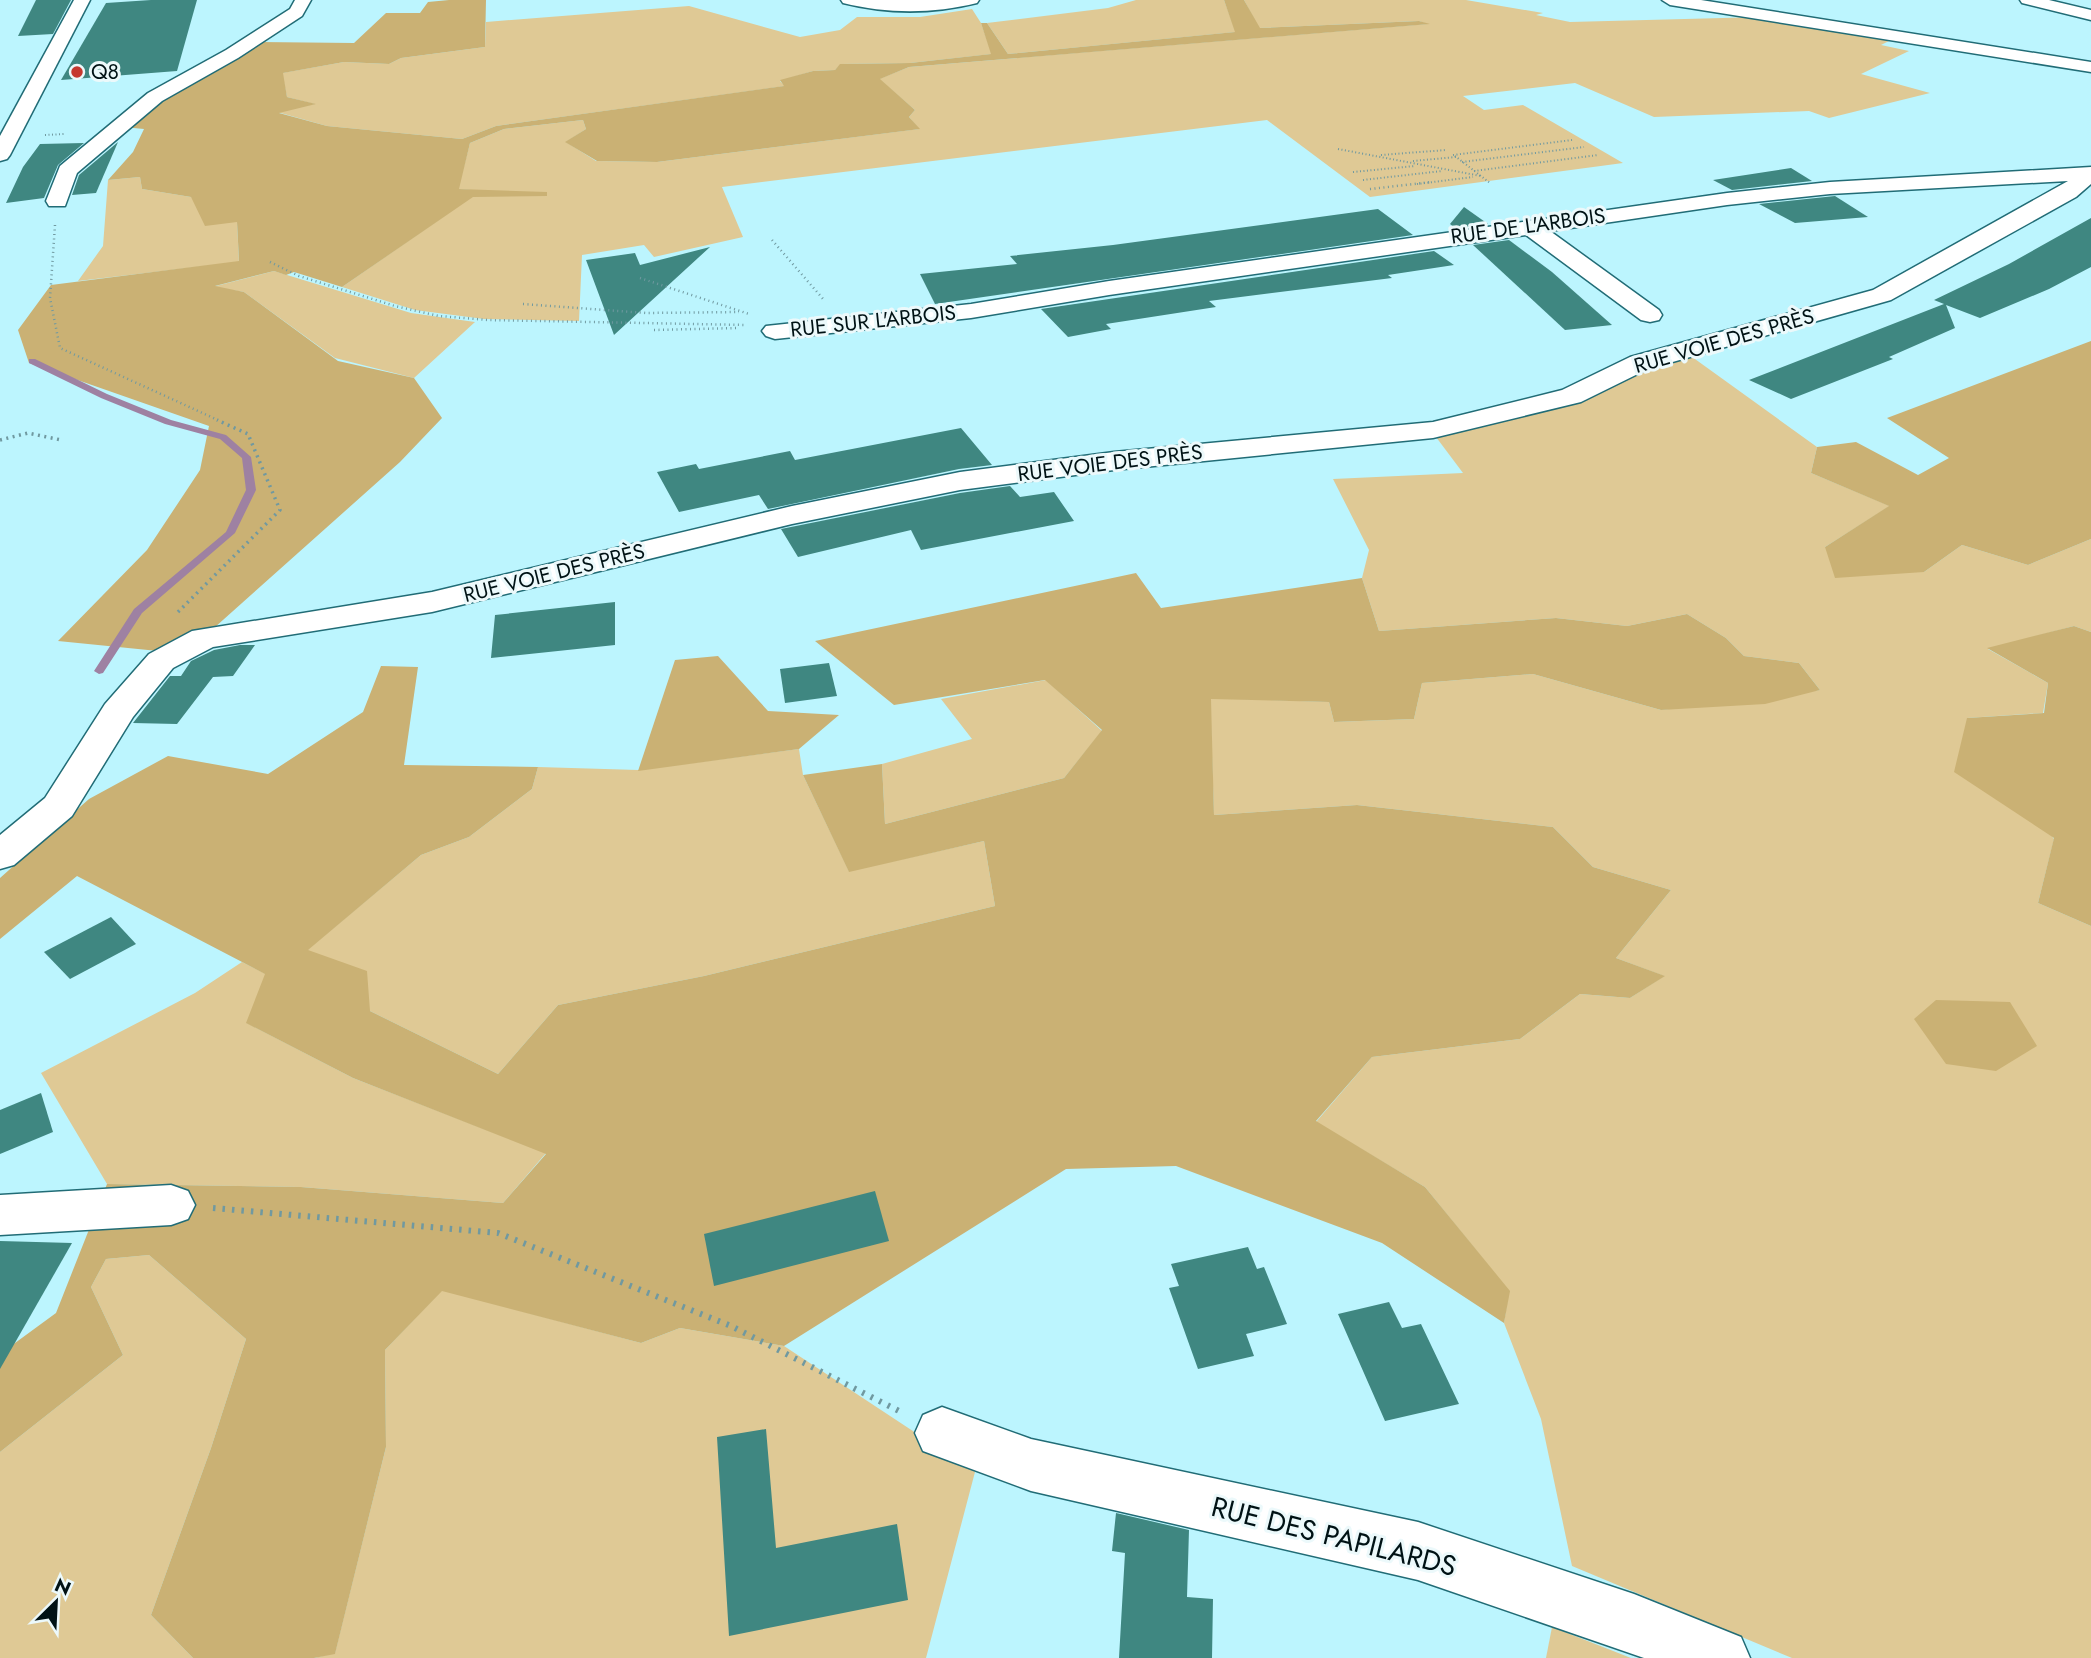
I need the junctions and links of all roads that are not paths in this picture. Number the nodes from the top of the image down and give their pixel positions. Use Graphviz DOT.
graph roads {
  1 [pos="82,0"];
  2 [pos="303,0"];
  3 [pos="849,0"];
  4 [pos="971,0"];
  5 [pos="1670,0"];
  6 [pos="2029,0"];
  7 [pos="2091,15"];
  8 [pos="2091,67"];
  9 [pos="3,144"];
  10 [pos="2090,173"];
  11 [pos="57,201"];
  12 [pos="1528,226"];
  13 [pos="971,312"];
  14 [pos="1650,315"];
  15 [pos="779,330"];
  16 [pos="0,856"];
  17 [pos="170,1205"];
  18 [pos="0,1215"];
  19 [pos="942,1433"];
  20 [pos="1720,1658"];
  1 -- 9 [label="street"];
  2 -- 11 [label="street"];
  3 -- 4 [label="street"];
  5 -- 8 [label="street"];
  6 -- 7 [label="street"];
  10 -- 12 [label="street, RUE DE L'ARBOIS"];
  10 -- 16 [label="street, RUE VOIE DES PRÈS"];
  12 -- 13 [label="street, RUE DE L'ARBOIS"];
  12 -- 14 [label="street"];
  13 -- 15 [label="street, RUE SUR L'ARBOIS"];
  17 -- 18 [label="street"];
  19 -- 20 [label="street, RUE DES PAPILARDS"];
}
